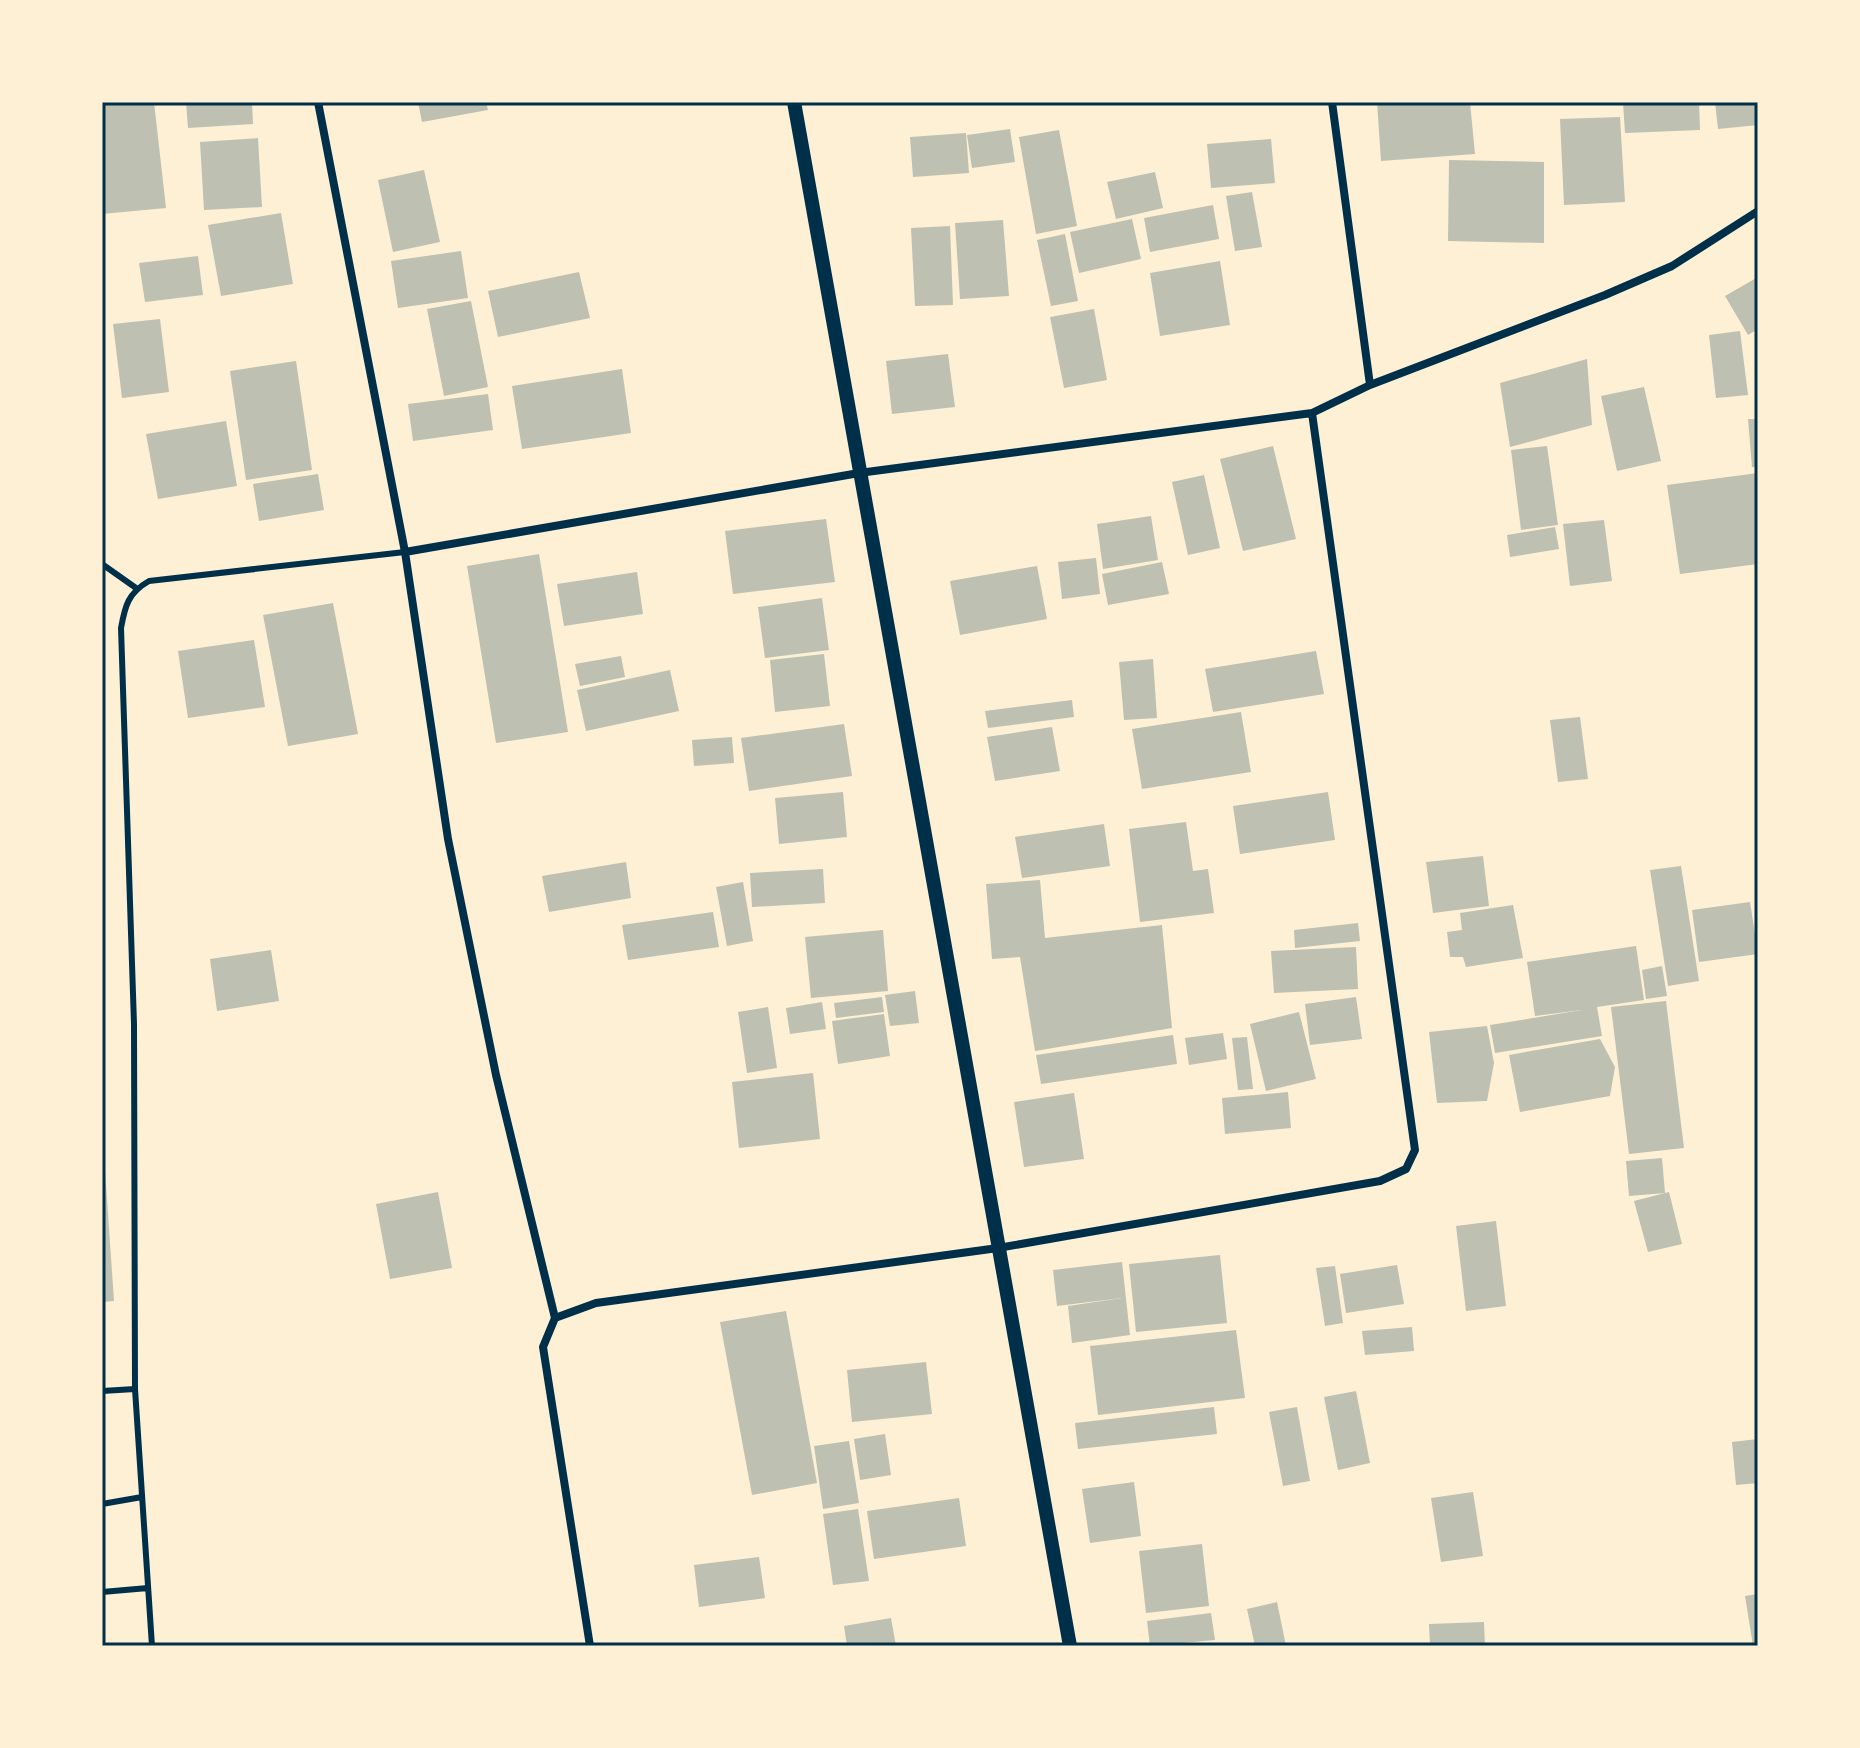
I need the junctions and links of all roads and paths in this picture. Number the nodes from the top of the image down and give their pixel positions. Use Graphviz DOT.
graph roads {
  1 [pos="318,102"];
  2 [pos="794,102"];
  3 [pos="1332,102"];
  4 [pos="1758,211"];
  5 [pos="1370,385"];
  6 [pos="1312,413"];
  7 [pos="859,473"];
  8 [pos="405,552"];
  9 [pos="102,564"];
  10 [pos="136,588"];
  11 [pos="998,1248"];
  12 [pos="555,1318"];
  13 [pos="135,1389"];
  14 [pos="102,1391"];
  15 [pos="142,1497"];
  16 [pos="102,1504"];
  17 [pos="148,1588"];
  18 [pos="102,1592"];
  19 [pos="152,1646"];
  20 [pos="590,1646"];
  21 [pos="1070,1646"];
  1 -- 8 [label="street"];
  2 -- 7 [label="street"];
  3 -- 5 [label="street"];
  4 -- 5 [label="street"];
  5 -- 6 [label="street"];
  6 -- 7 [label="street"];
  6 -- 11 [label="street"];
  7 -- 8 [label="street"];
  7 -- 11 [label="street"];
  8 -- 10 [label="lane"];
  8 -- 12 [label="street"];
  9 -- 10 [label="lane"];
  10 -- 13 [label="lane"];
  11 -- 12 [label="street"];
  11 -- 21 [label="street"];
  12 -- 20 [label="street"];
  13 -- 14 [label="lane"];
  13 -- 15 [label="lane"];
  15 -- 16 [label="lane"];
  15 -- 17 [label="lane"];
  17 -- 18 [label="lane"];
  17 -- 19 [label="lane"];
}
